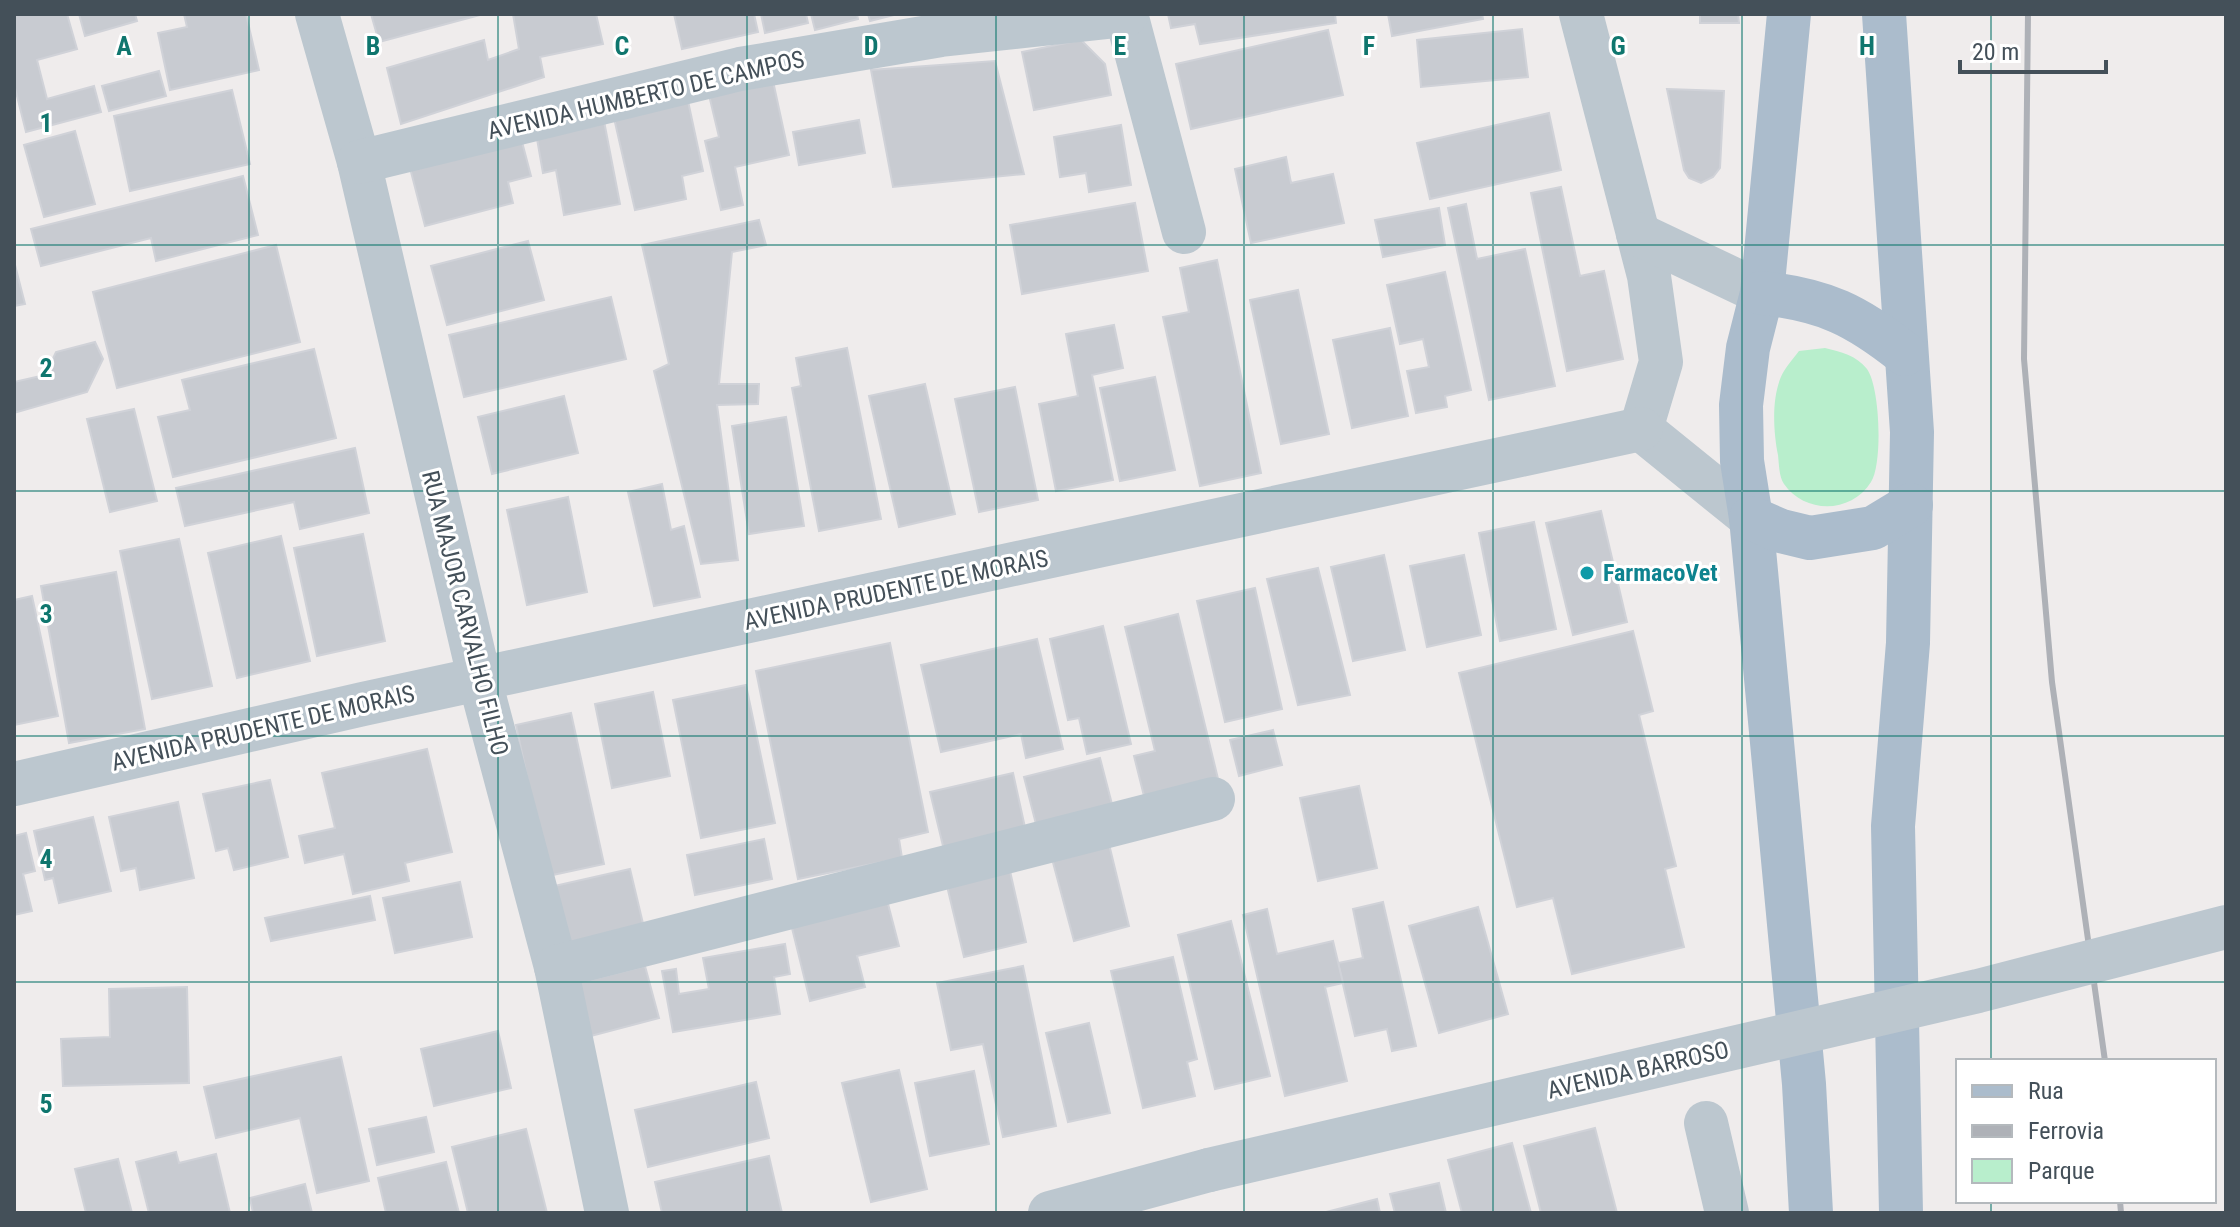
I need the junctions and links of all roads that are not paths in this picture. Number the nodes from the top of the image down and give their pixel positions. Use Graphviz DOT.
graph roads {
  1 [pos="317,14"];
  2 [pos="1581,14"];
  3 [pos="1789,14"];
  4 [pos="1884,14"];
  5 [pos="1126,15"];
  6 [pos="359,162"];
  7 [pos="1184,232"];
  8 [pos="1638,234"];
  9 [pos="1762,293"];
  10 [pos="1905,354"];
  11 [pos="1641,429"];
  12 [pos="1911,505"];
  13 [pos="1751,518"];
  14 [pos="480,681"];
  15 [pos="14,784"];
  16 [pos="1213,799"];
  17 [pos="2226,927"];
  18 [pos="556,967"];
  19 [pos="1706,1123"];
  20 [pos="607,1213"];
  21 [pos="1050,1213"];
  22 [pos="1727,1213"];
  23 [pos="1811,1213"];
  24 [pos="1901,1213"];
  1 -- 6 [label="street, RUA MAJOR CARVALHO FILHO"];
  2 -- 8 [label="street"];
  3 -- 9 [label="main road"];
  4 -- 10 [label="main road"];
  5 -- 6 [label="street, AVENIDA HUMBERTO DE CAMPOS"];
  5 -- 7 [label="street"];
  6 -- 14 [label="street, RUA MAJOR CARVALHO FILHO"];
  8 -- 9 [label="street"];
  8 -- 11 [label="street"];
  9 -- 10 [label="main road"];
  9 -- 13 [label="main road"];
  10 -- 12 [label="main road"];
  11 -- 13 [label="street"];
  11 -- 14 [label="street, AVENIDA PRUDENTE DE MORAIS"];
  12 -- 13 [label="main road"];
  12 -- 24 [label="main road"];
  13 -- 23 [label="main road"];
  14 -- 15 [label="street, AVENIDA PRUDENTE DE MORAIS"];
  14 -- 18 [label="street, RUA MAJOR CARVALHO FILHO"];
  16 -- 18 [label="street"];
  17 -- 21 [label="street, AVENIDA BARROSO, bridge"];
  18 -- 20 [label="street, RUA MAJOR CARVALHO FILHO"];
  19 -- 22 [label="street"];
}
